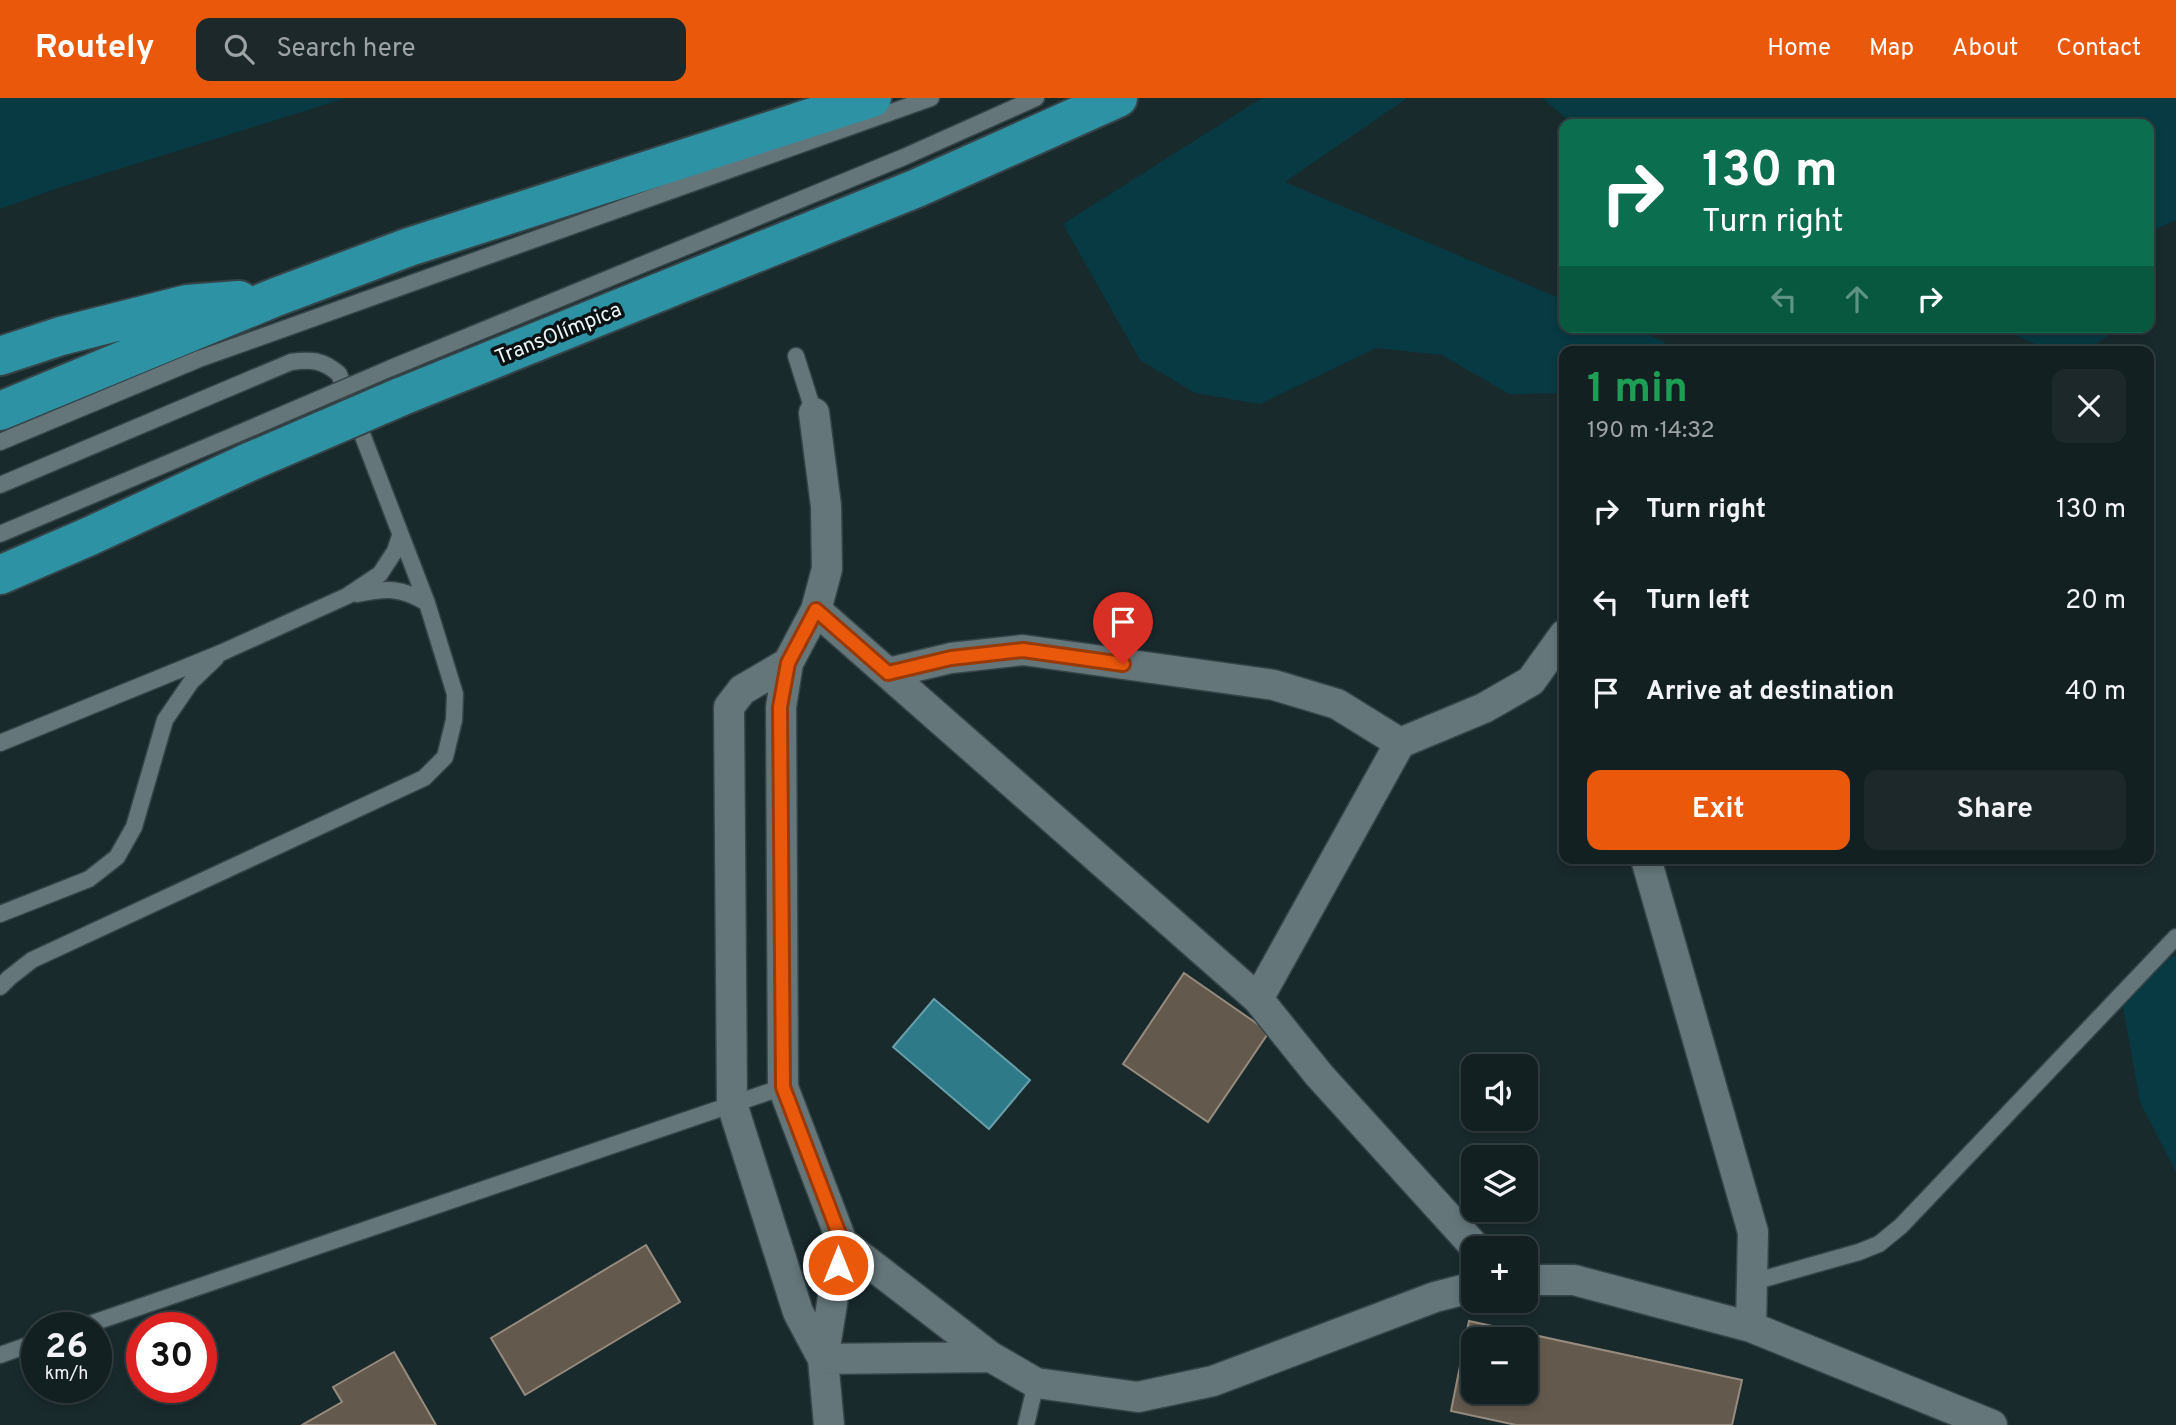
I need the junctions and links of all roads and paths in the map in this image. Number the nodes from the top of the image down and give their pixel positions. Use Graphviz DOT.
graph roads {
  1 [pos="872,98"];
  2 [pos="931,98"];
  3 [pos="1036,98"];
  4 [pos="1118,98"];
  5 [pos="276,297"];
  6 [pos="0,356"];
  7 [pos="796,356"];
  8 [pos="395,382"];
  9 [pos="0,411"];
  10 [pos="814,414"];
  11 [pos="0,442"];
  12 [pos="243,448"];
  13 [pos="0,485"];
  14 [pos="0,534"];
  15 [pos="400,536"];
  16 [pos="90,537"];
  17 [pos="0,575"];
  18 [pos="0,589"];
  19 [pos="347,596"];
  20 [pos="427,603"];
  21 [pos="816,610"];
  22 [pos="1559,642"];
  23 [pos="223,652"];
  24 [pos="788,663"];
  25 [pos="888,673"];
  26 [pos="0,743"];
  27 [pos="1400,743"];
  28 [pos="1647,864"];
  29 [pos="0,914"];
  30 [pos="2176,937"];
  31 [pos="0,987"];
  32 [pos="1258,999"];
  33 [pos="783,1087"];
  34 [pos="732,1104"];
  35 [pos="1465,1236"];
  36 [pos="842,1242"];
  37 [pos="1538,1280"];
  38 [pos="1753,1282"];
  39 [pos="1461,1290"];
  40 [pos="112,1316"];
  41 [pos="1751,1327"];
  42 [pos="21,1348"];
  43 [pos="0,1355"];
  44 [pos="991,1357"];
  45 [pos="823,1359"];
  46 [pos="1036,1383"];
  47 [pos="828,1425"];
  48 [pos="1026,1425"];
  49 [pos="1992,1425"];
  1 -- 5 [label="highway"];
  2 -- 11 [label="lane"];
  3 -- 8 [label="lane, TransOlímpica"];
  4 -- 8 [label="highway, TransOlímpica"];
  5 -- 6 [label="highway"];
  5 -- 9 [label="highway"];
  7 -- 10 [label="lane"];
  8 -- 12 [label="highway, TransOlímpica, bridge"];
  10 -- 21 [label="street"];
  12 -- 14 [label="lane, TransOlímpica"];
  12 -- 16 [label="highway, TransOlímpica"];
  13 -- 15 [label="lane"];
  15 -- 19 [label="lane"];
  15 -- 20 [label="lane"];
  16 -- 17 [label="highway, TransOlímpica"];
  16 -- 18 [label="highway"];
  19 -- 20 [label="lane"];
  19 -- 23 [label="lane"];
  20 -- 31 [label="lane"];
  21 -- 24 [label="street"];
  21 -- 25 [label="street"];
  22 -- 27 [label="street"];
  23 -- 26 [label="lane"];
  23 -- 29 [label="lane"];
  24 -- 33 [label="street"];
  24 -- 34 [label="street"];
  25 -- 27 [label="street"];
  25 -- 32 [label="street"];
  27 -- 32 [label="street"];
  28 -- 38 [label="street"];
  30 -- 38 [label="lane"];
  32 -- 35 [label="street"];
  33 -- 34 [label="lane"];
  33 -- 36 [label="street"];
  34 -- 40 [label="lane"];
  34 -- 45 [label="street"];
  36 -- 44 [label="street"];
  36 -- 45 [label="street"];
  37 -- 41 [label="street"];
  38 -- 41 [label="street"];
  39 -- 46 [label="street"];
  41 -- 49 [label="street"];
  42 -- 43 [label="lane"];
  44 -- 45 [label="street"];
  44 -- 46 [label="street"];
  45 -- 47 [label="street"];
  46 -- 48 [label="lane"];
}
